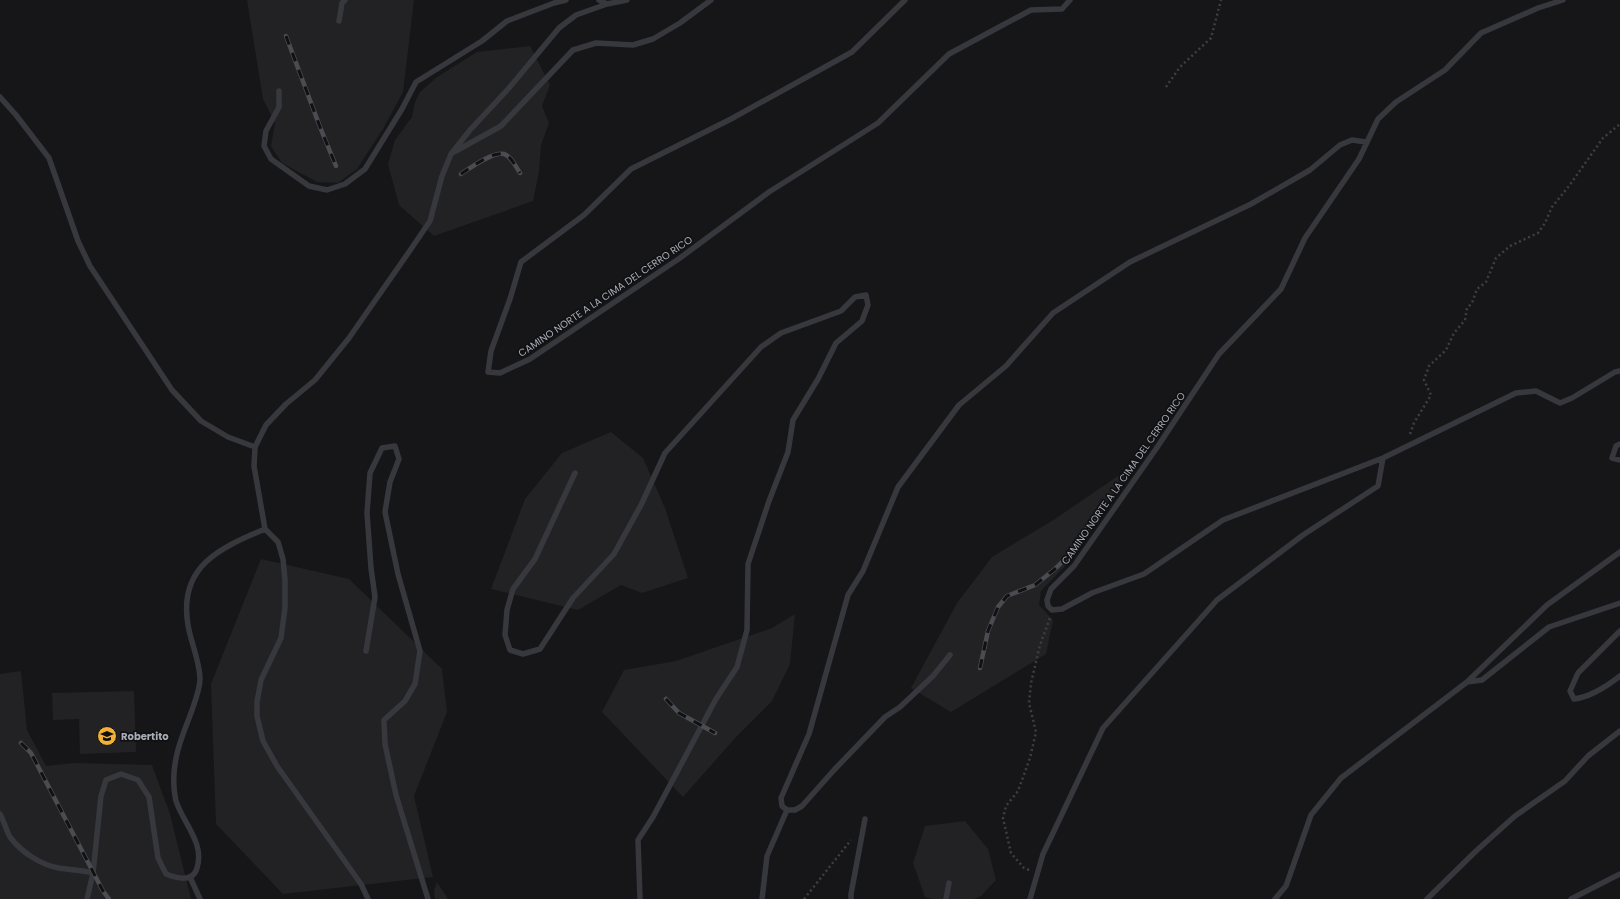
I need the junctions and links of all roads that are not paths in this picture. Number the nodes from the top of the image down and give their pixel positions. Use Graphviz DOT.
graph roads {
  1 [pos="345,0"];
  2 [pos="566,0"];
  3 [pos="599,0"];
  4 [pos="627,0"];
  5 [pos="711,0"];
  6 [pos="906,0"];
  7 [pos="1070,0"];
  8 [pos="1563,0"];
  9 [pos="607,4"];
  10 [pos="338,21"];
  11 [pos="279,91"];
  12 [pos="0,97"];
  13 [pos="1366,142"];
  14 [pos="451,154"];
  15 [pos="1619,370"];
  16 [pos="1620,444"];
  17 [pos="255,447"];
  18 [pos="1383,458"];
  19 [pos="1620,460"];
  20 [pos="575,473"];
  21 [pos="265,529"];
  22 [pos="1620,552"];
  23 [pos="1620,602"];
  24 [pos="1620,631"];
  25 [pos="366,651"];
  26 [pos="950,655"];
  27 [pos="1620,676"];
  28 [pos="1467,682"];
  29 [pos="1620,730"];
  30 [pos="787,810"];
  31 [pos="0,814"];
  32 [pos="865,819"];
  33 [pos="93,873"];
  34 [pos="1620,874"];
  35 [pos="190,877"];
  36 [pos="949,884"];
  37 [pos="87,899"];
  38 [pos="200,899"];
  39 [pos="368,899"];
  40 [pos="428,899"];
  41 [pos="640,899"];
  42 [pos="762,899"];
  43 [pos="852,899"];
  44 [pos="946,899"];
  45 [pos="1030,899"];
  46 [pos="1275,899"];
  47 [pos="1427,899"];
  48 [pos="1571,899"];
  1 -- 10 [label="lane"];
  2 -- 11 [label="lane"];
  3 -- 9 [label="lane"];
  4 -- 9 [label="lane"];
  5 -- 14 [label="lane"];
  6 -- 7 [label="lane, CAMINO NORTE A LA CIMA DEL CERRO RICO"];
  8 -- 13 [label="lane, CAMINO NORTE A LA CIMA DEL CERRO RICO"];
  9 -- 14 [label="lane"];
  12 -- 17 [label="lane"];
  13 -- 18 [label="lane, CAMINO NORTE A LA CIMA DEL CERRO RICO"];
  13 -- 30 [label="lane"];
  14 -- 17 [label="lane"];
  15 -- 18 [label="lane"];
  16 -- 19 [label="lane"];
  17 -- 21 [label="lane"];
  18 -- 45 [label="lane"];
  20 -- 41 [label="lane"];
  21 -- 35 [label="lane"];
  21 -- 39 [label="lane"];
  22 -- 28 [label="lane"];
  23 -- 28 [label="lane"];
  24 -- 27 [label="lane"];
  25 -- 40 [label="lane"];
  26 -- 30 [label="lane"];
  28 -- 46 [label="lane"];
  29 -- 47 [label="lane"];
  30 -- 42 [label="lane"];
  31 -- 33 [label="lane"];
  32 -- 43 [label="lane"];
  33 -- 35 [label="lane"];
  33 -- 37 [label="lane"];
  34 -- 48 [label="lane"];
  35 -- 38 [label="lane"];
  36 -- 44 [label="lane"];
}
